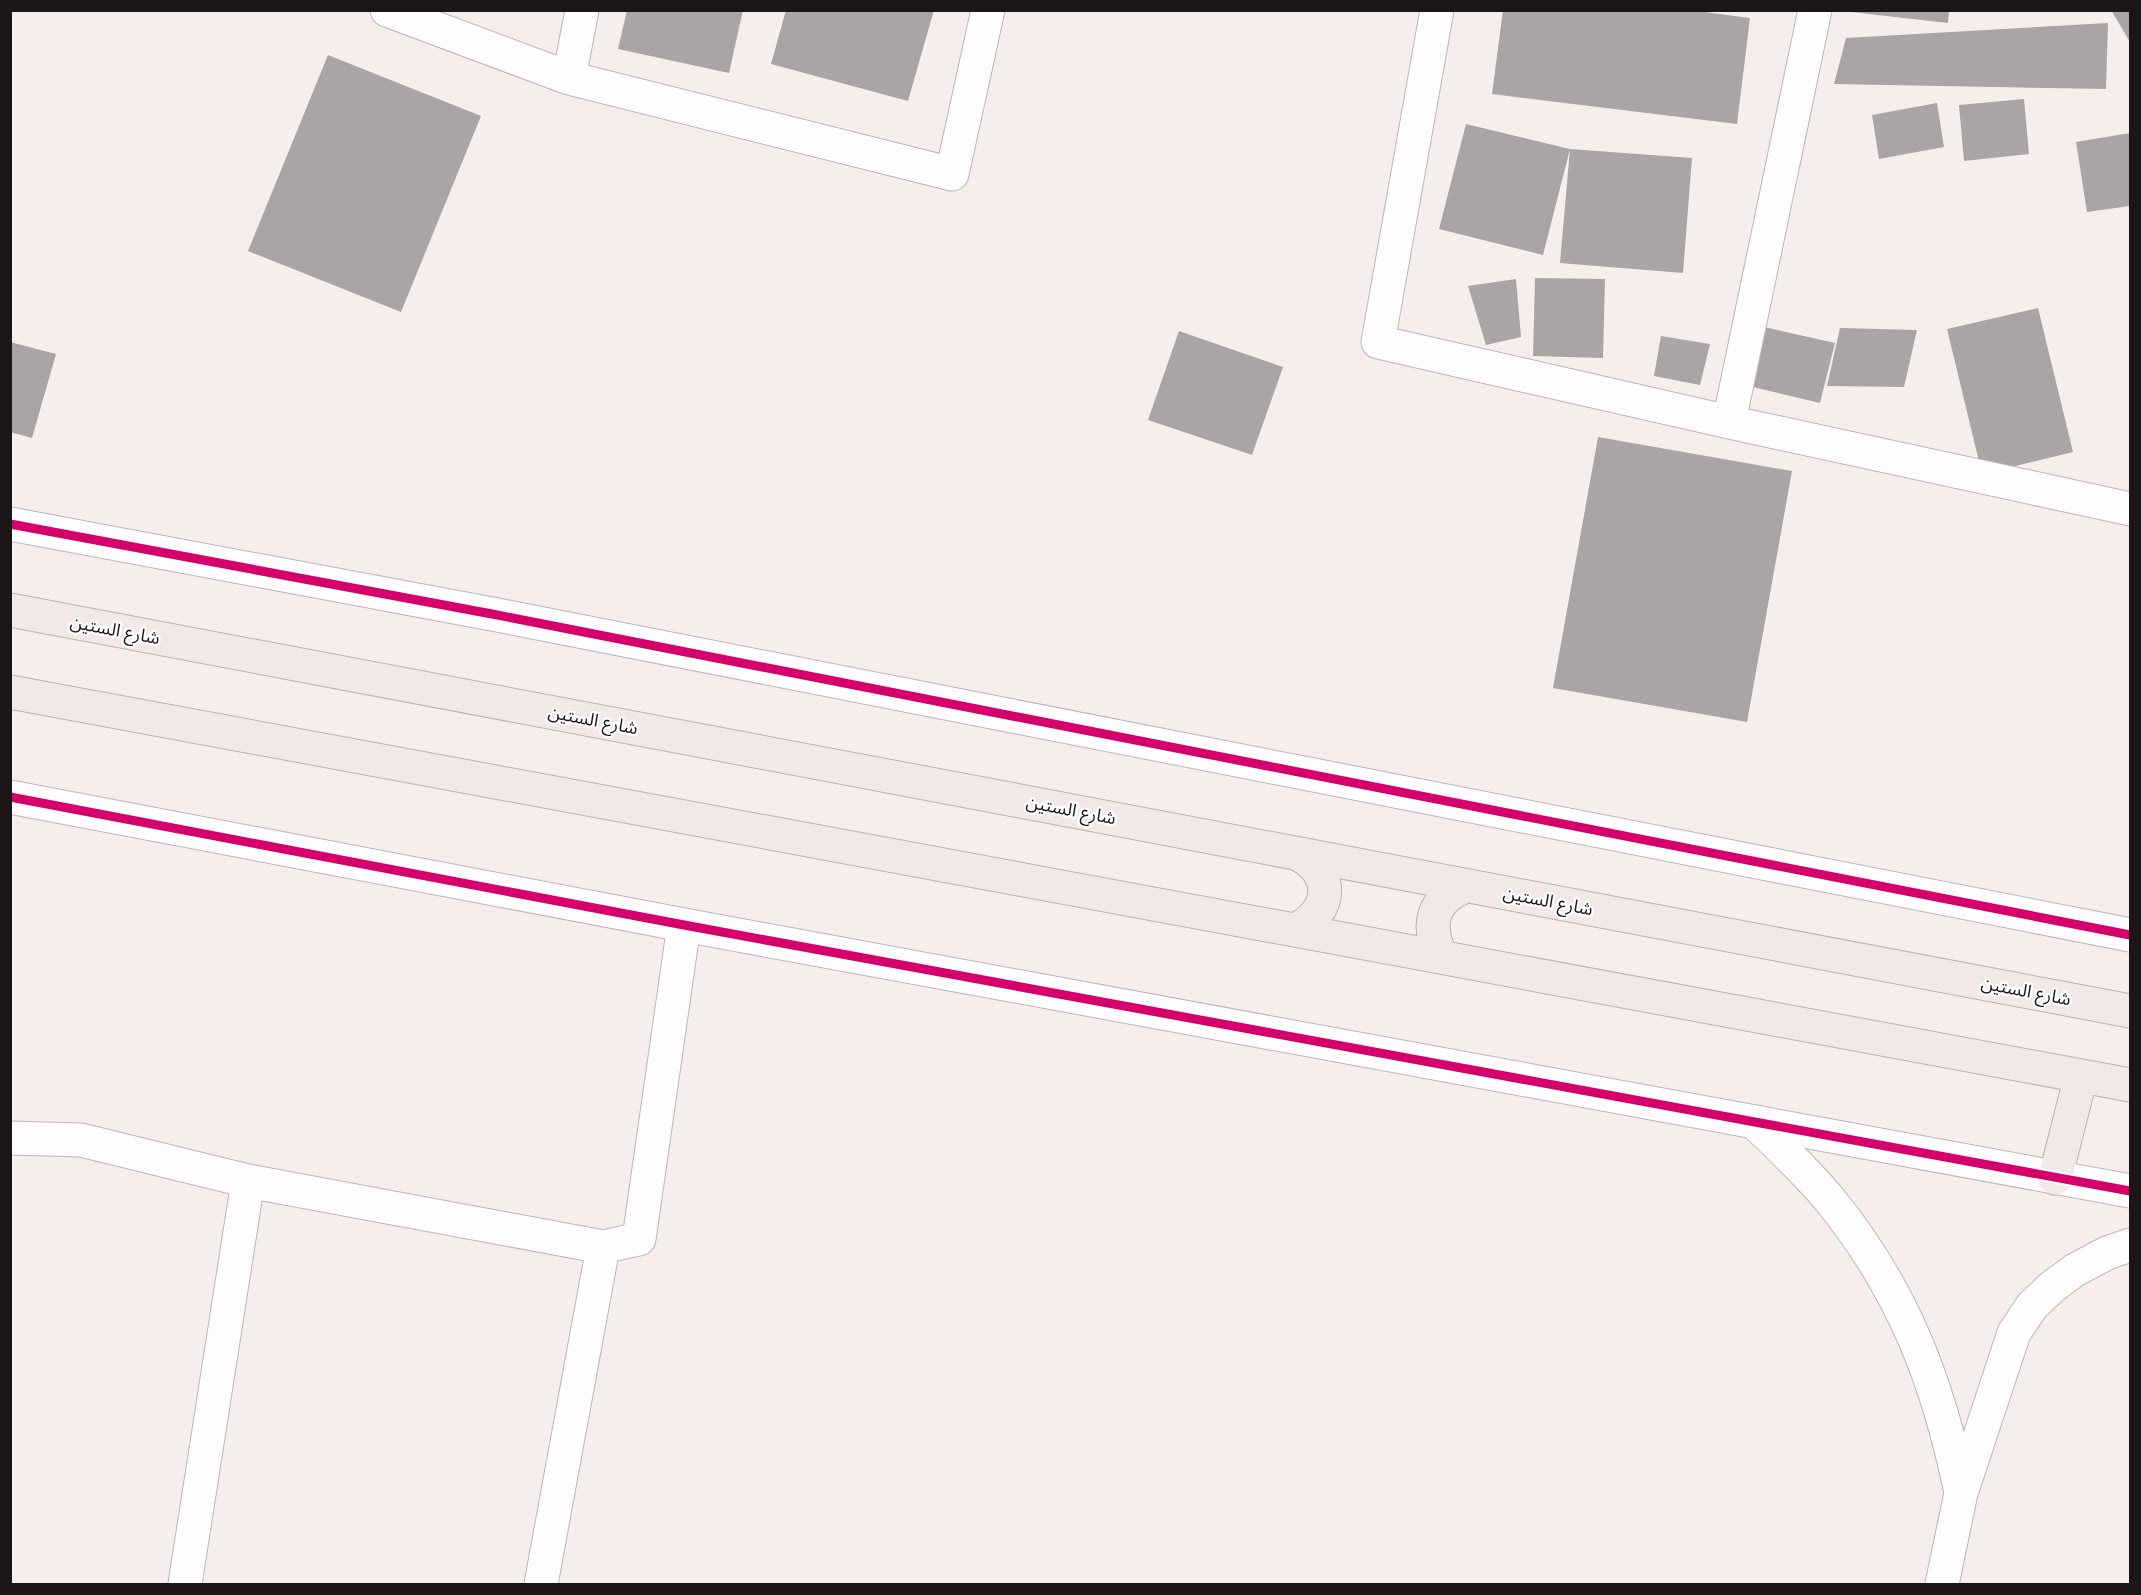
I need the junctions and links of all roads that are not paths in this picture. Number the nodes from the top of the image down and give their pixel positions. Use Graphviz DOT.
graph roads {
  1 [pos="387,10"];
  2 [pos="582,10"];
  3 [pos="988,10"];
  4 [pos="1437,10"];
  5 [pos="1815,10"];
  6 [pos="569,78"];
  7 [pos="1729,422"];
  8 [pos="2130,509"];
  9 [pos="10,524"];
  10 [pos="10,610"];
  11 [pos="10,692"];
  12 [pos="10,796"];
  13 [pos="1296,853"];
  14 [pos="1467,886"];
  15 [pos="684,925"];
  16 [pos="1295,930"];
  17 [pos="2130,935"];
  18 [pos="1442,957"];
  19 [pos="2130,1011"];
  20 [pos="2081,1076"];
  21 [pos="2130,1085"];
  22 [pos="1754,1122"];
  23 [pos="10,1138"];
  24 [pos="2055,1178"];
  25 [pos="248,1180"];
  26 [pos="2130,1191"];
  27 [pos="2130,1245"];
  28 [pos="603,1247"];
  29 [pos="1961,1493"];
  30 [pos="185,1584"];
  31 [pos="541,1584"];
  32 [pos="1942,1584"];
  1 -- 6 [label="street"];
  2 -- 6 [label="street"];
  3 -- 6 [label="street"];
  4 -- 7 [label="street"];
  5 -- 7 [label="street"];
  7 -- 8 [label="street"];
  9 -- 17 [label="street"];
  10 -- 13 [label="highway, شارع الستين"];
  11 -- 16 [label="highway"];
  12 -- 15 [label="street"];
  13 -- 14 [label="highway, شارع الستين"];
  13 -- 16 [label="highway"];
  14 -- 18 [label="highway"];
  14 -- 19 [label="highway, شارع الستين"];
  15 -- 22 [label="street"];
  15 -- 28 [label="street"];
  16 -- 18 [label="highway"];
  18 -- 20 [label="highway"];
  20 -- 21 [label="highway"];
  20 -- 24 [label="highway"];
  22 -- 24 [label="street"];
  22 -- 29 [label="street"];
  23 -- 25 [label="street"];
  24 -- 26 [label="street"];
  25 -- 28 [label="street"];
  25 -- 30 [label="street"];
  27 -- 29 [label="street"];
  28 -- 31 [label="street"];
  29 -- 32 [label="street"];
}
